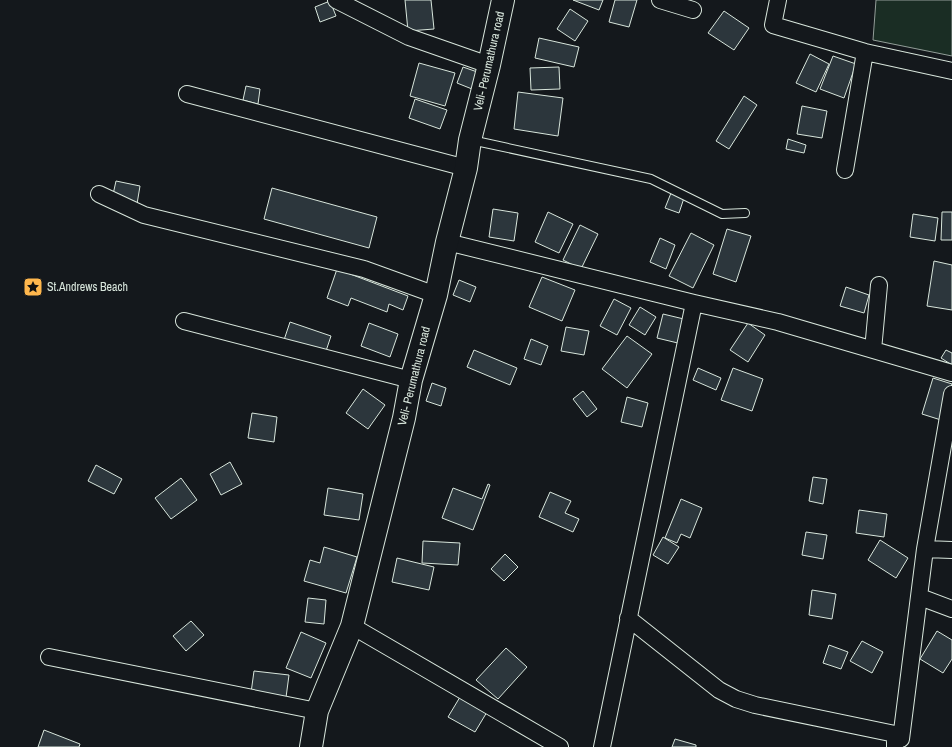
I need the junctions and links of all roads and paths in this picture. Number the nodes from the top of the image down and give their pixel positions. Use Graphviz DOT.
graph roads {
  1 [pos="336,0"];
  2 [pos="503,0"];
  3 [pos="660,0"];
  4 [pos="778,0"];
  5 [pos="693,10"];
  6 [pos="864,52"];
  7 [pos="489,64"];
  8 [pos="952,70"];
  9 [pos="187,94"];
  10 [pos="470,140"];
  11 [pos="466,168"];
  12 [pos="844,170"];
  13 [pos="100,194"];
  14 [pos="745,213"];
  15 [pos="447,242"];
  16 [pos="879,285"];
  17 [pos="436,295"];
  18 [pos="694,303"];
  19 [pos="184,321"];
  20 [pos="873,350"];
  21 [pos="952,373"];
  22 [pos="411,380"];
  23 [pos="952,394"];
  24 [pos="925,549"];
  25 [pos="952,550"];
  26 [pos="920,597"];
  27 [pos="952,609"];
  28 [pos="628,618"];
  29 [pos="352,626"];
  30 [pos="48,656"];
  31 [pos="317,711"];
  32 [pos="895,741"];
  33 [pos="311,747"];
  34 [pos="560,747"];
  35 [pos="602,747"];
  1 -- 7 [label="street"];
  2 -- 7 [label="main road, Veli- Perumathura road"];
  3 -- 5 [label="street"];
  4 -- 6 [label="street"];
  6 -- 8 [label="street"];
  6 -- 12 [label="street"];
  7 -- 10 [label="main road, Veli- Perumathura road"];
  9 -- 11 [label="street"];
  10 -- 11 [label="main road, Veli- Perumathura road"];
  10 -- 14 [label="lane"];
  11 -- 15 [label="main road, Veli- Perumathura road"];
  13 -- 17 [label="street"];
  15 -- 17 [label="main road, Veli- Perumathura road"];
  15 -- 18 [label="street"];
  16 -- 20 [label="street"];
  17 -- 22 [label="main road, Veli- Perumathura road"];
  18 -- 20 [label="street"];
  18 -- 28 [label="street"];
  19 -- 22 [label="street"];
  20 -- 21 [label="street"];
  22 -- 29 [label="main road, Veli- Perumathura road"];
  23 -- 24 [label="street"];
  24 -- 25 [label="street"];
  24 -- 26 [label="street"];
  26 -- 27 [label="street"];
  26 -- 32 [label="street"];
  28 -- 32 [label="street"];
  28 -- 35 [label="street"];
  29 -- 31 [label="main road, Veli- Perumathura road"];
  29 -- 34 [label="street"];
  30 -- 31 [label="street"];
  31 -- 33 [label="main road, Veli- Perumathura road"];
}
